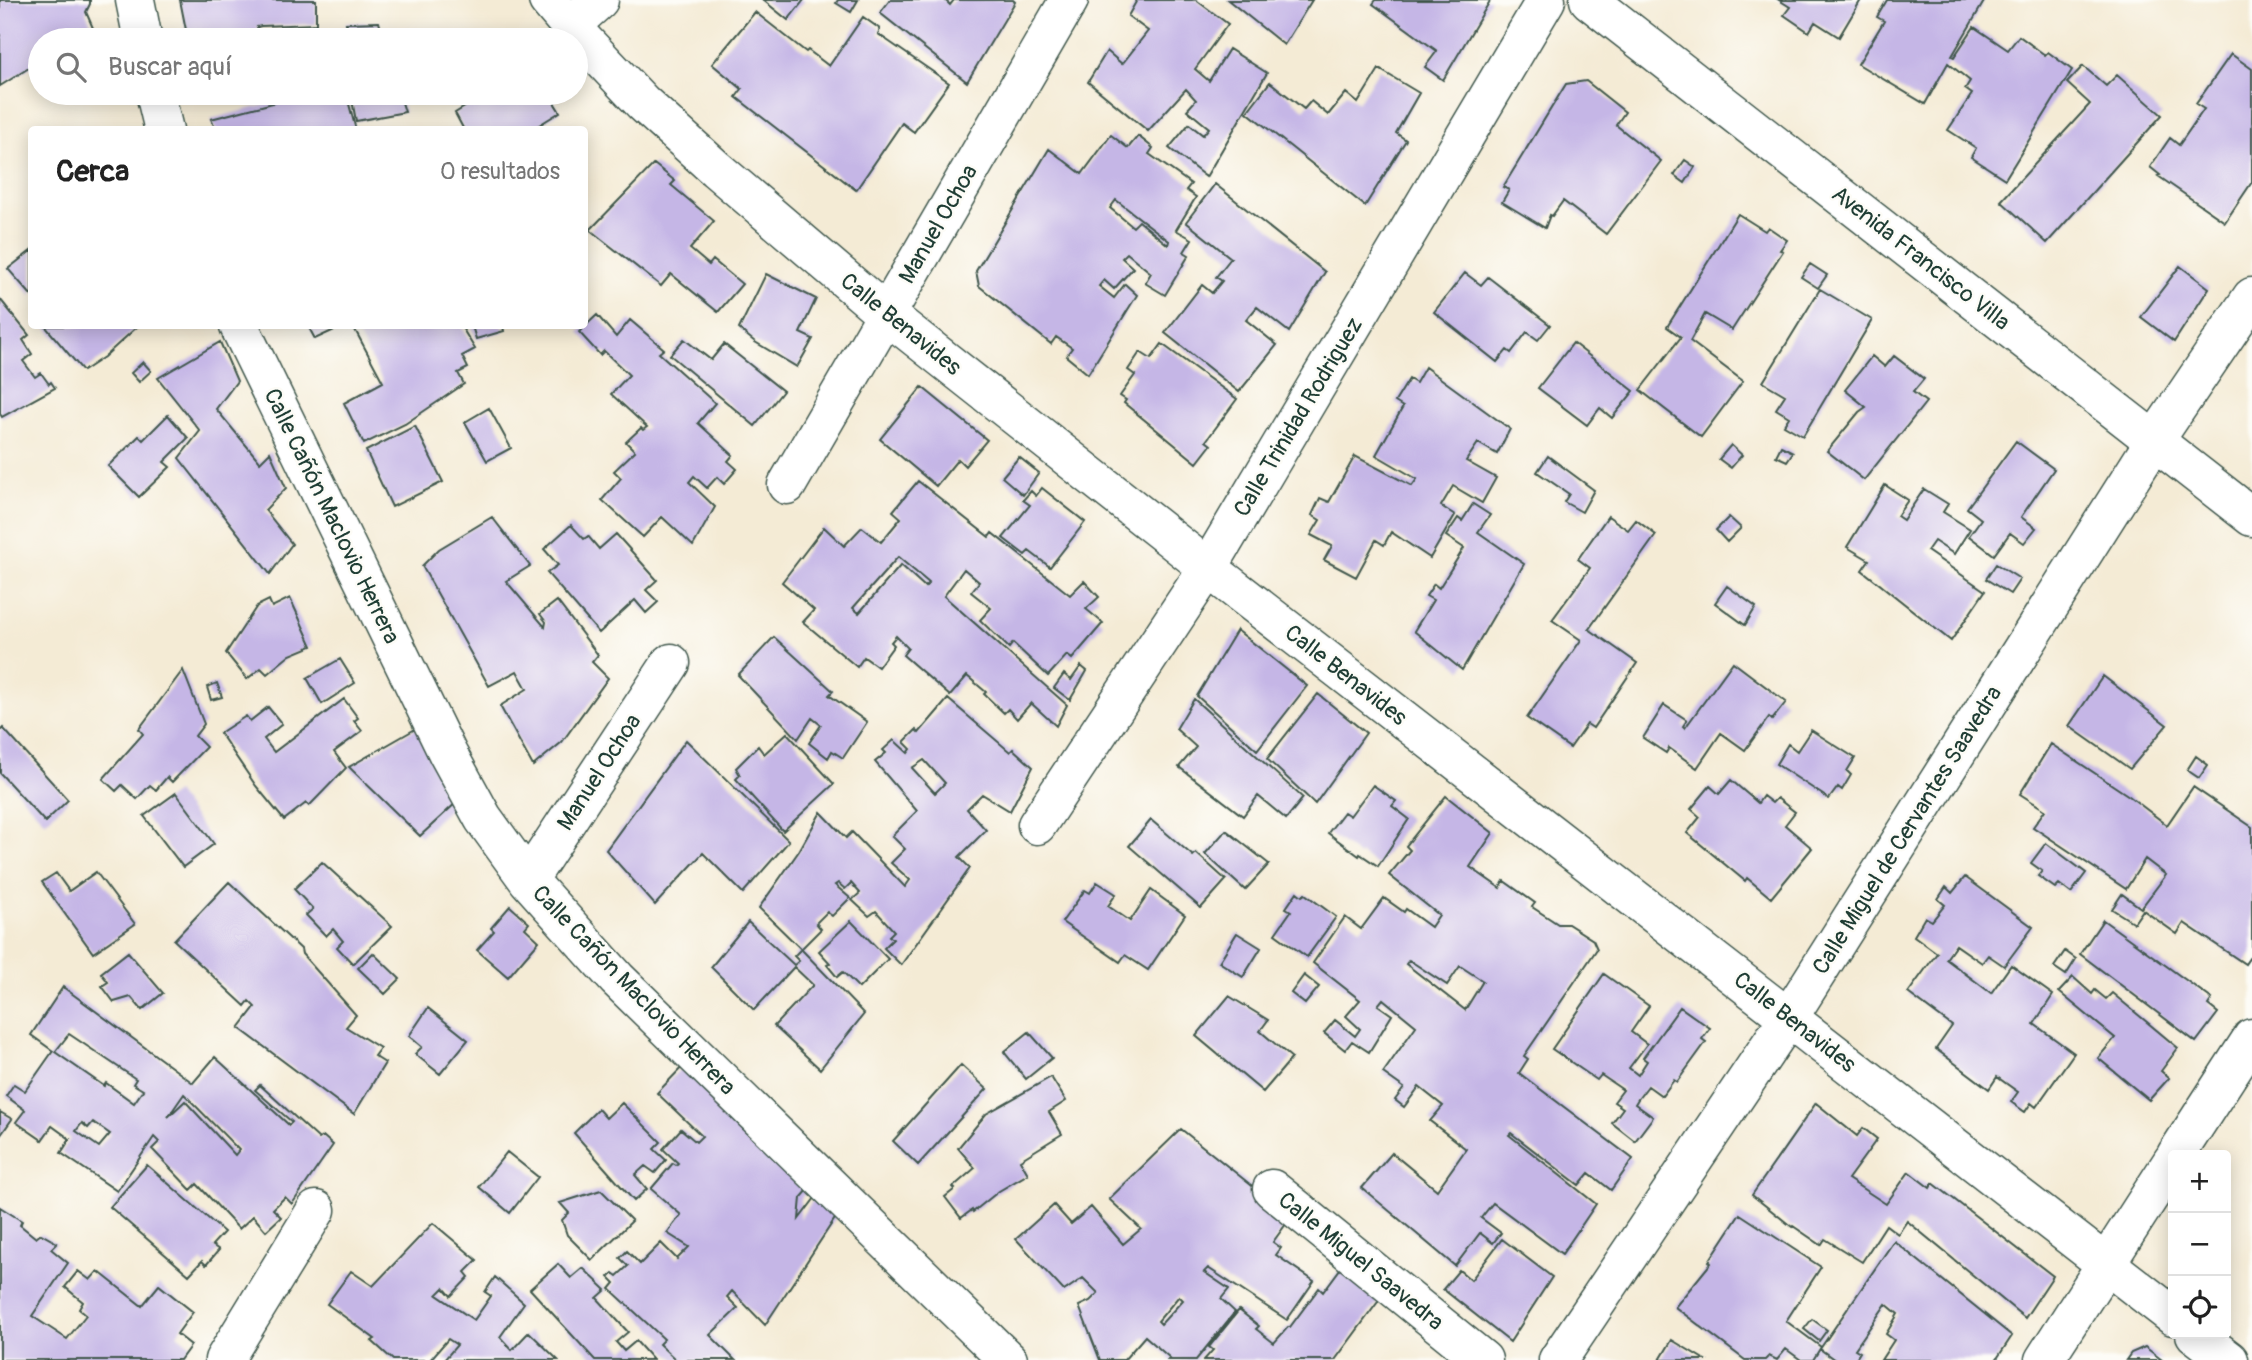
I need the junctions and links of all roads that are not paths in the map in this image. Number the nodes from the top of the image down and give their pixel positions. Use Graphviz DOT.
graph roads {
  1 [pos="135,0"];
  2 [pos="599,0"];
  3 [pos="1069,0"];
  4 [pos="1546,0"];
  5 [pos="1589,0"];
  6 [pos="559,13"];
  7 [pos="141,28"];
  8 [pos="573,28"];
  9 [pos="588,44"];
  10 [pos="158,105"];
  11 [pos="163,126"];
  12 [pos="2252,297"];
  13 [pos="886,314"];
  14 [pos="240,329"];
  15 [pos="2154,440"];
  16 [pos="787,485"];
  17 [pos="2252,517"];
  18 [pos="1208,568"];
  19 [pos="671,663"];
  20 [pos="1037,825"];
  21 [pos="528,880"];
  22 [pos="1788,1017"];
  23 [pos="2252,1038"];
  24 [pos="2179,1150"];
  25 [pos="2168,1168"];
  26 [pos="1272,1189"];
  27 [pos="316,1210"];
  28 [pos="2106,1264"];
  29 [pos="2168,1312"];
  30 [pos="2202,1339"];
  31 [pos="224,1360"];
  32 [pos="1008,1360"];
  33 [pos="1483,1360"];
  34 [pos="1558,1360"];
  35 [pos="2044,1360"];
  36 [pos="2229,1360"];
  1 -- 7 [label="street"];
  2 -- 6 [label="street"];
  3 -- 13 [label="street, Manuel Ochoa"];
  4 -- 18 [label="street, Calle Trinidad Rodriguez"];
  5 -- 15 [label="street, Avenida Francisco Villa"];
  6 -- 8 [label="street, Calle Benavides"];
  9 -- 13 [label="street, Calle Benavides"];
  10 -- 11 [label="street"];
  12 -- 15 [label="street, Calle Miguel de Cervantes Saavedra"];
  13 -- 16 [label="street, Manuel Ochoa"];
  13 -- 18 [label="street, Calle Benavides"];
  14 -- 21 [label="street, Calle Cañón Maclovio Herrera"];
  15 -- 17 [label="street, Avenida Francisco Villa"];
  15 -- 22 [label="street, Calle Miguel de Cervantes Saavedra"];
  18 -- 20 [label="street, Calle Trinidad Rodriguez"];
  18 -- 22 [label="street, Calle Benavides"];
  19 -- 21 [label="street, Manuel Ochoa"];
  21 -- 32 [label="street, Calle Cañón Maclovio Herrera"];
  22 -- 28 [label="street, Calle Benavides"];
  22 -- 34 [label="street, Calle Miguel de Cervantes Saavedra"];
  23 -- 24 [label="street"];
  25 -- 28 [label="street"];
  26 -- 33 [label="street, Calle Miguel Saavedra"];
  27 -- 31 [label="street"];
  28 -- 29 [label="street, Calle Benavides"];
  28 -- 35 [label="street"];
  30 -- 36 [label="street"];
}
